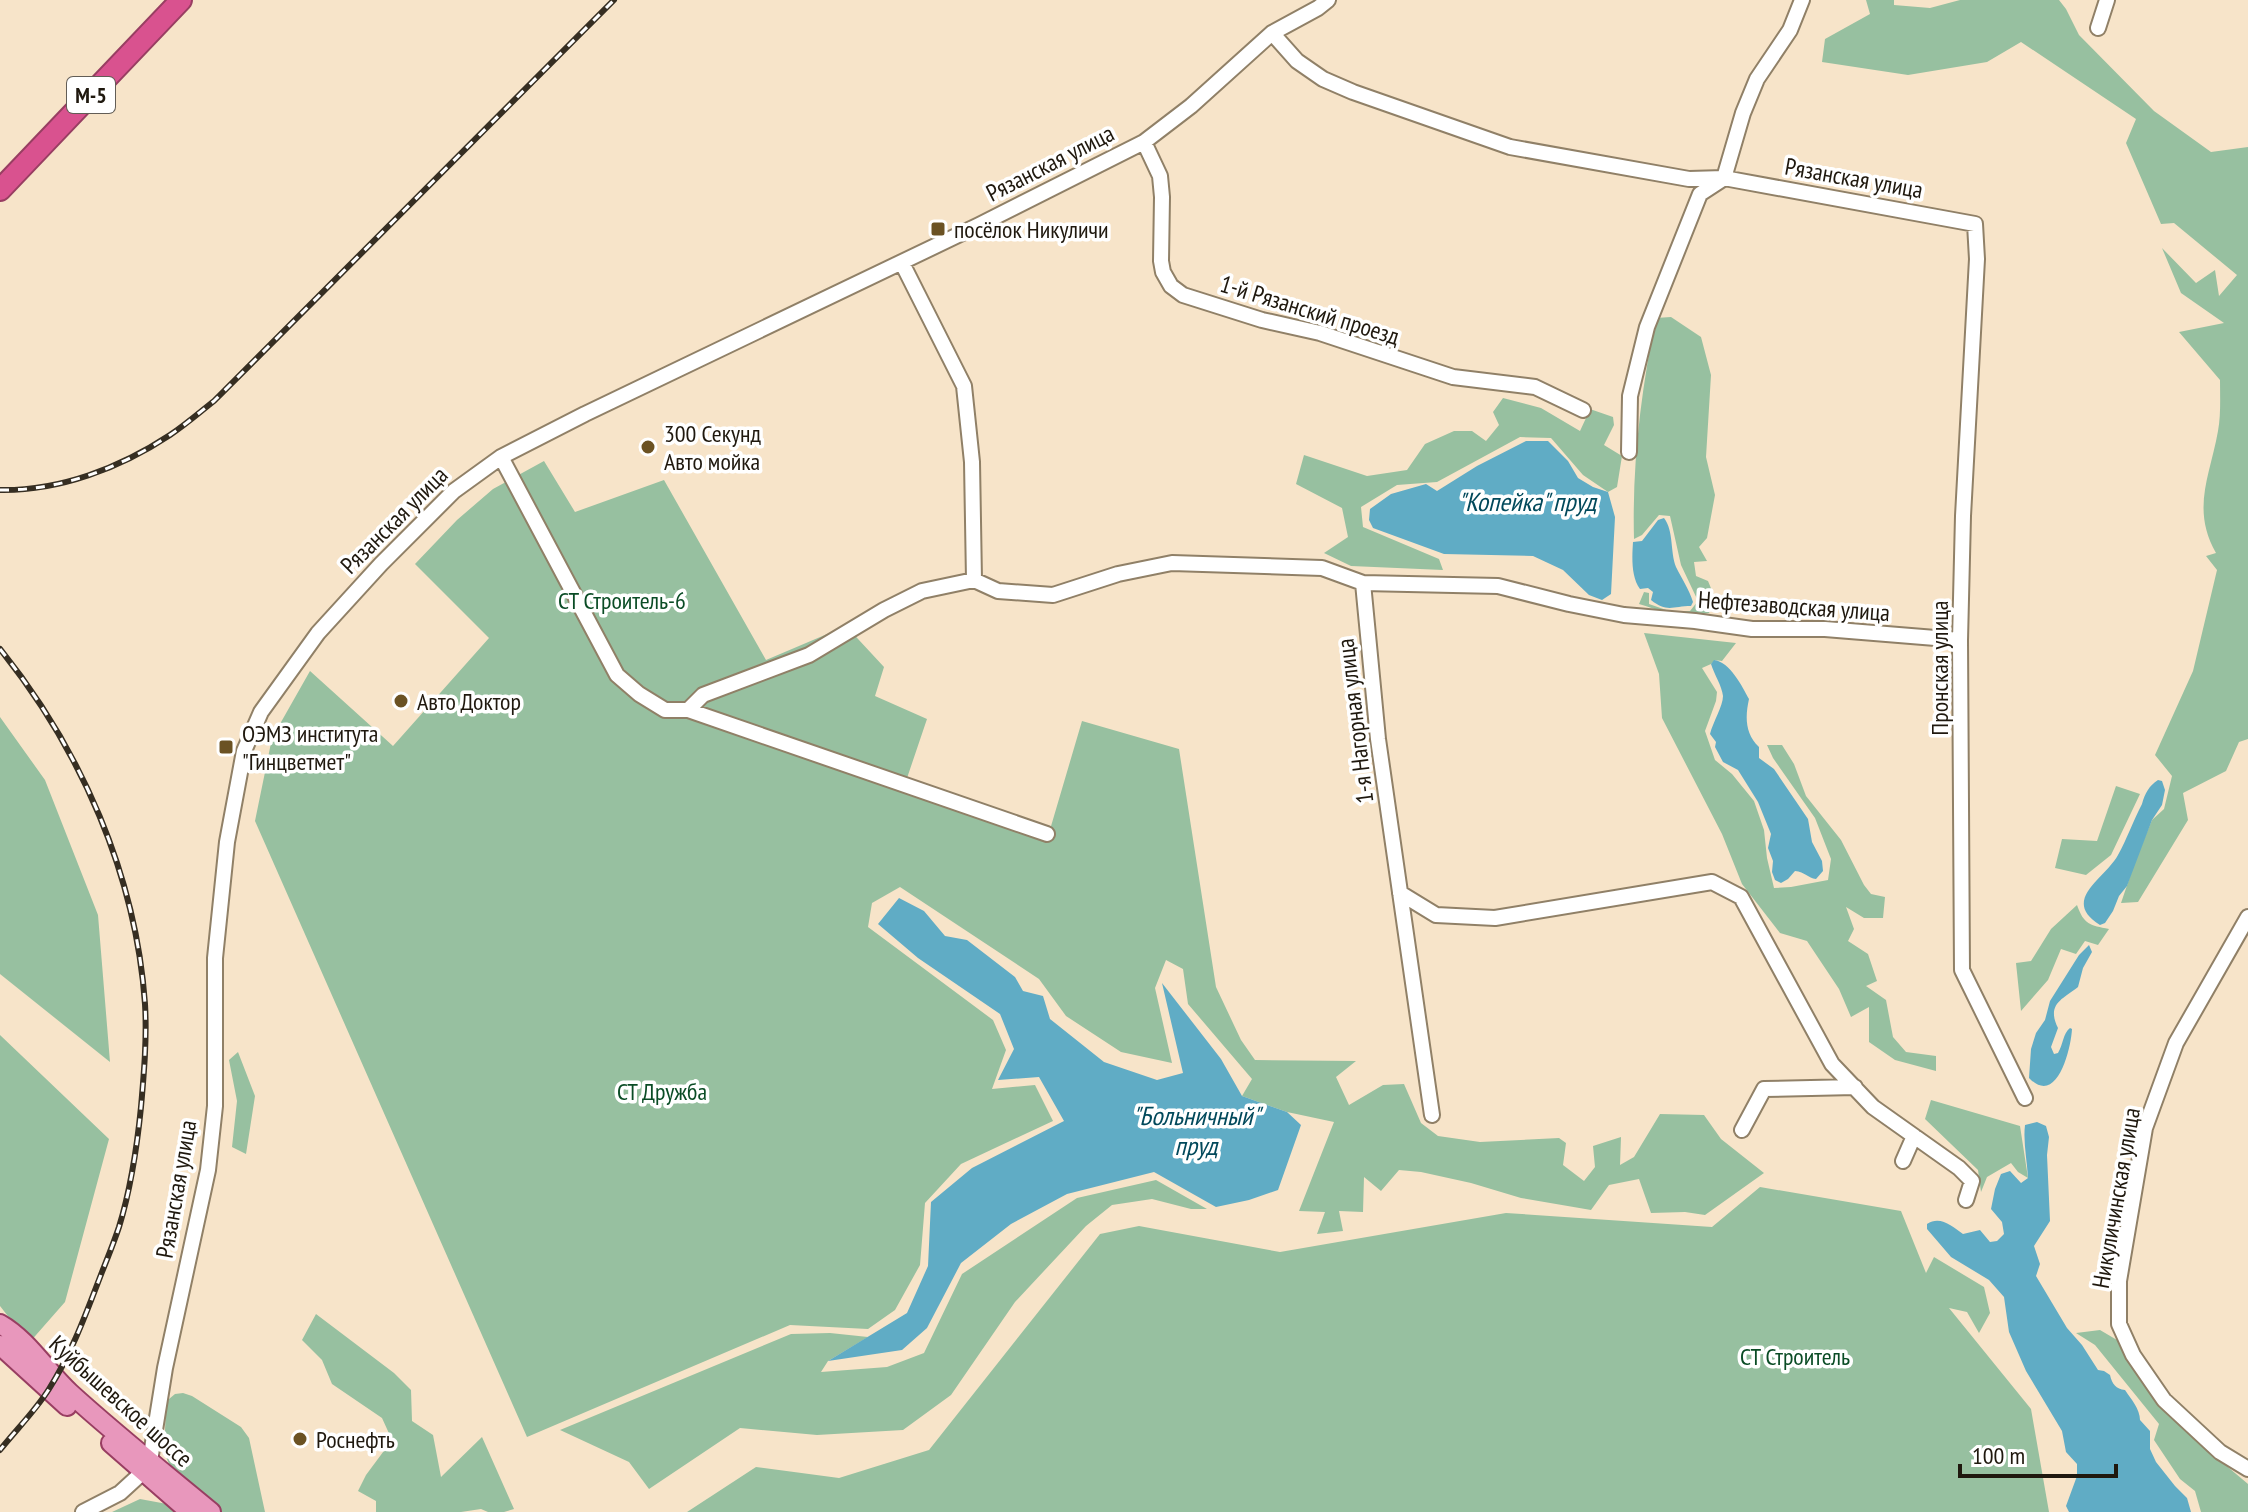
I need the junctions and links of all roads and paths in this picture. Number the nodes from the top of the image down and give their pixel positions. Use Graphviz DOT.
graph roads {
  1 [pos="181,0"];
  2 [pos="1328,0"];
  3 [pos="1802,0"];
  4 [pos="2107,0"];
  5 [pos="2098,28"];
  6 [pos="1272,33"];
  7 [pos="1144,142"];
  8 [pos="1724,178"];
  9 [pos="0,190"];
  10 [pos="1975,224"];
  11 [pos="902,263"];
  12 [pos="1583,410"];
  13 [pos="1629,452"];
  14 [pos="501,457"];
  15 [pos="974,580"];
  16 [pos="1363,583"];
  17 [pos="1960,640"];
  18 [pos="688,710"];
  19 [pos="1047,834"];
  20 [pos="1400,893"];
  21 [pos="2248,917"];
  22 [pos="1855,1087"];
  23 [pos="2025,1098"];
  24 [pos="1432,1115"];
  25 [pos="1742,1130"];
  26 [pos="1914,1136"];
  27 [pos="1903,1161"];
  28 [pos="1966,1200"];
  29 [pos="0,1316"];
  30 [pos="4,1339"];
  31 [pos="146,1466"];
  32 [pos="2248,1469"];
  33 [pos="83,1512"];
  34 [pos="190,1512"];
  35 [pos="211,1512"];
  1 -- 9 [label="highway, М-5"];
  2 -- 6 [label="street, Рязанская улица"];
  3 -- 8 [label="street"];
  4 -- 5 [label="street"];
  6 -- 7 [label="street, Рязанская улица"];
  6 -- 8 [label="street, Рязанская улица"];
  7 -- 11 [label="street, Рязанская улица"];
  7 -- 12 [label="street, 1-й Рязанский проезд"];
  8 -- 10 [label="street, Рязанская улица"];
  8 -- 13 [label="street"];
  10 -- 17 [label="street, Пронская улица"];
  11 -- 14 [label="street, Рязанская улица"];
  11 -- 15 [label="street"];
  14 -- 18 [label="street"];
  14 -- 31 [label="street, Рязанская улица"];
  15 -- 16 [label="street"];
  15 -- 18 [label="street"];
  16 -- 17 [label="street, Нефтезаводская улица"];
  16 -- 20 [label="street, 1-я Нагорная улица"];
  17 -- 23 [label="street, Пронская улица"];
  18 -- 19 [label="street"];
  20 -- 22 [label="street"];
  20 -- 24 [label="street, 1-я Нагорная улица"];
  21 -- 32 [label="street, Никуличинская улица"];
  22 -- 25 [label="street"];
  22 -- 26 [label="street"];
  26 -- 27 [label="street"];
  26 -- 28 [label="street"];
  29 -- 30 [label="main road, Куйбышевское шоссе"];
  30 -- 31 [label="main road, Куйбышевское шоссе"];
  31 -- 33 [label="street"];
  31 -- 34 [label="main road, Куйбышевское шоссе"];
  31 -- 35 [label="main road, Куйбышевское шоссе"];
}
